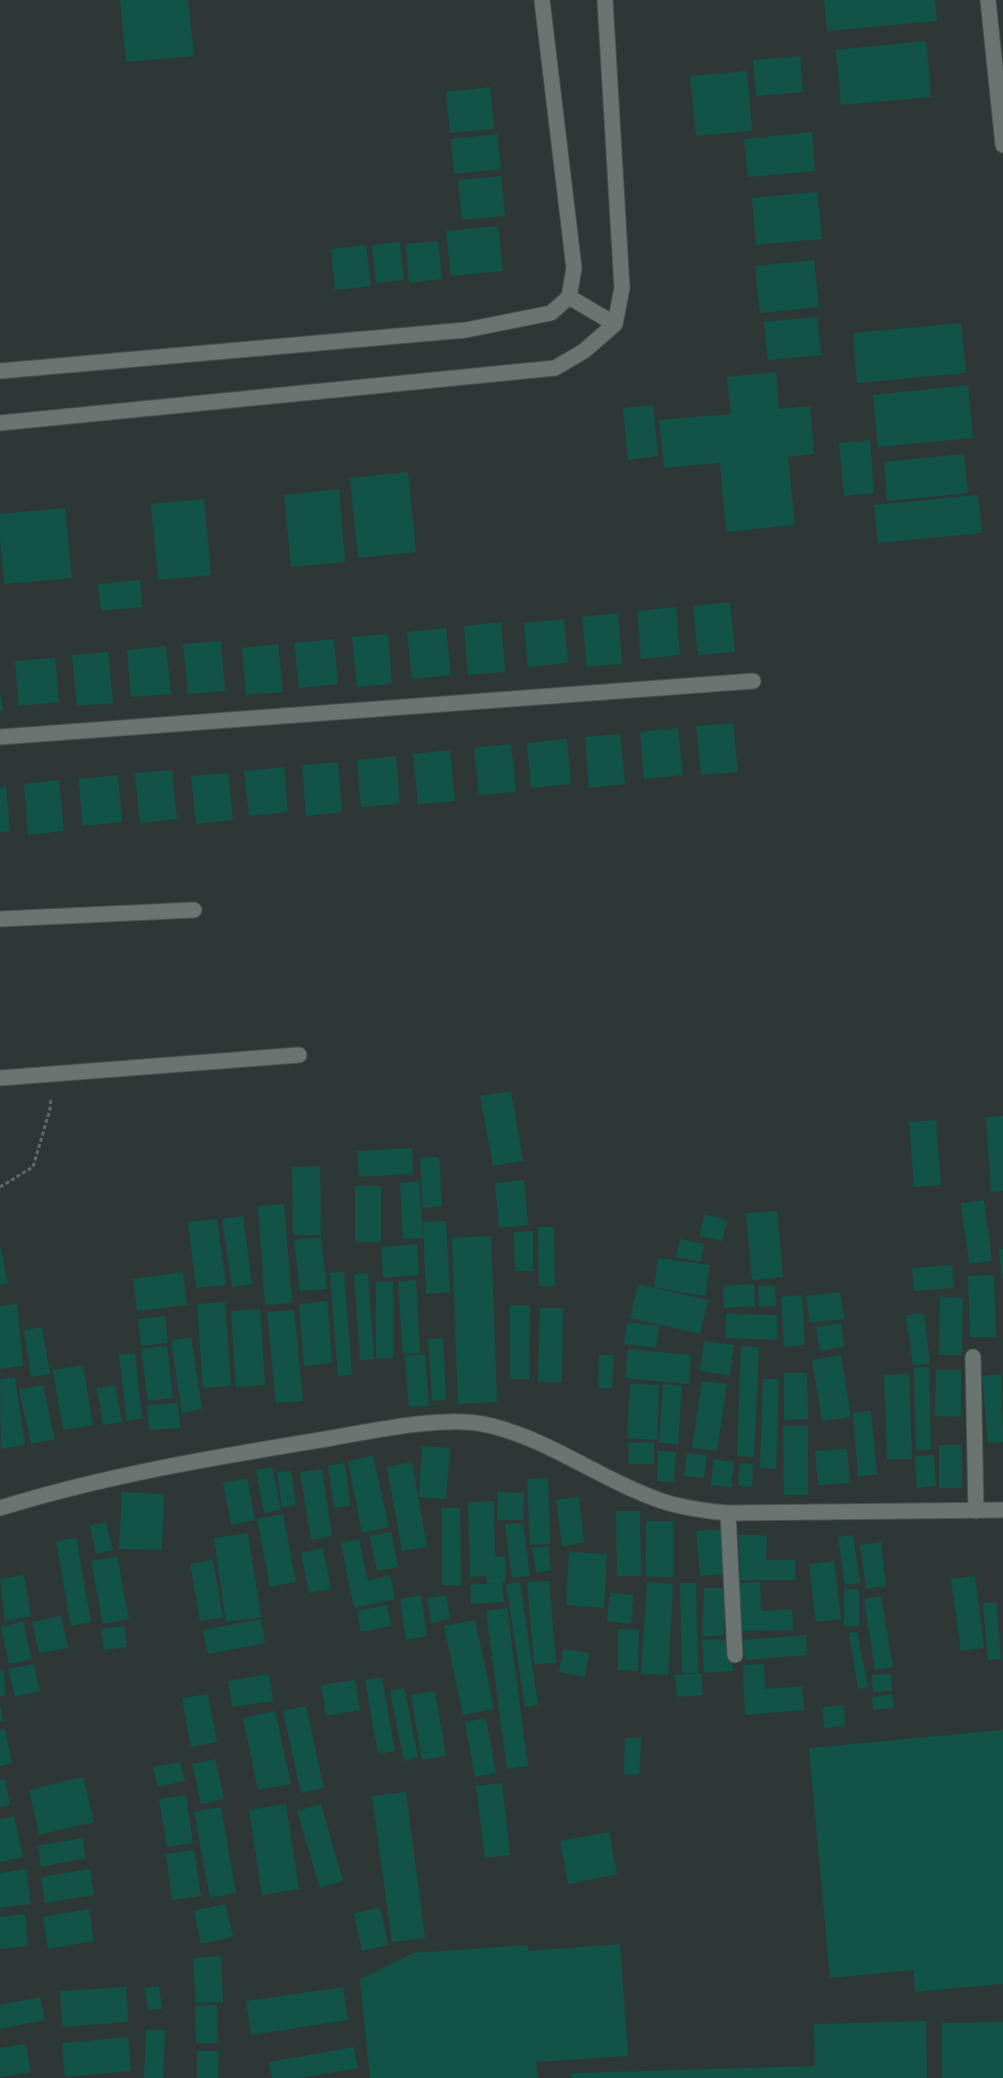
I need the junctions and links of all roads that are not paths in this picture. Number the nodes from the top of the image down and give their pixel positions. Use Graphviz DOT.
graph roads {
  1 [pos="542,0"];
  2 [pos="605,0"];
  3 [pos="988,0"];
  4 [pos="1003,139"];
  5 [pos="569,297"];
  6 [pos="615,324"];
  7 [pos="0,371"];
  8 [pos="0,422"];
  9 [pos="752,681"];
  10 [pos="0,738"];
  11 [pos="194,910"];
  12 [pos="0,919"];
  13 [pos="299,1055"];
  14 [pos="0,1078"];
  15 [pos="973,1357"];
  16 [pos="0,1508"];
  17 [pos="1003,1510"];
  18 [pos="976,1511"];
  19 [pos="728,1513"];
  20 [pos="735,1655"];
  1 -- 5 [label="street"];
  2 -- 6 [label="street"];
  3 -- 4 [label="street"];
  5 -- 6 [label="street"];
  5 -- 7 [label="street"];
  6 -- 8 [label="street"];
  9 -- 10 [label="street"];
  11 -- 12 [label="street"];
  13 -- 14 [label="street"];
  15 -- 18 [label="street"];
  16 -- 19 [label="street"];
  17 -- 18 [label="street"];
  18 -- 19 [label="street"];
  19 -- 20 [label="street"];
}
